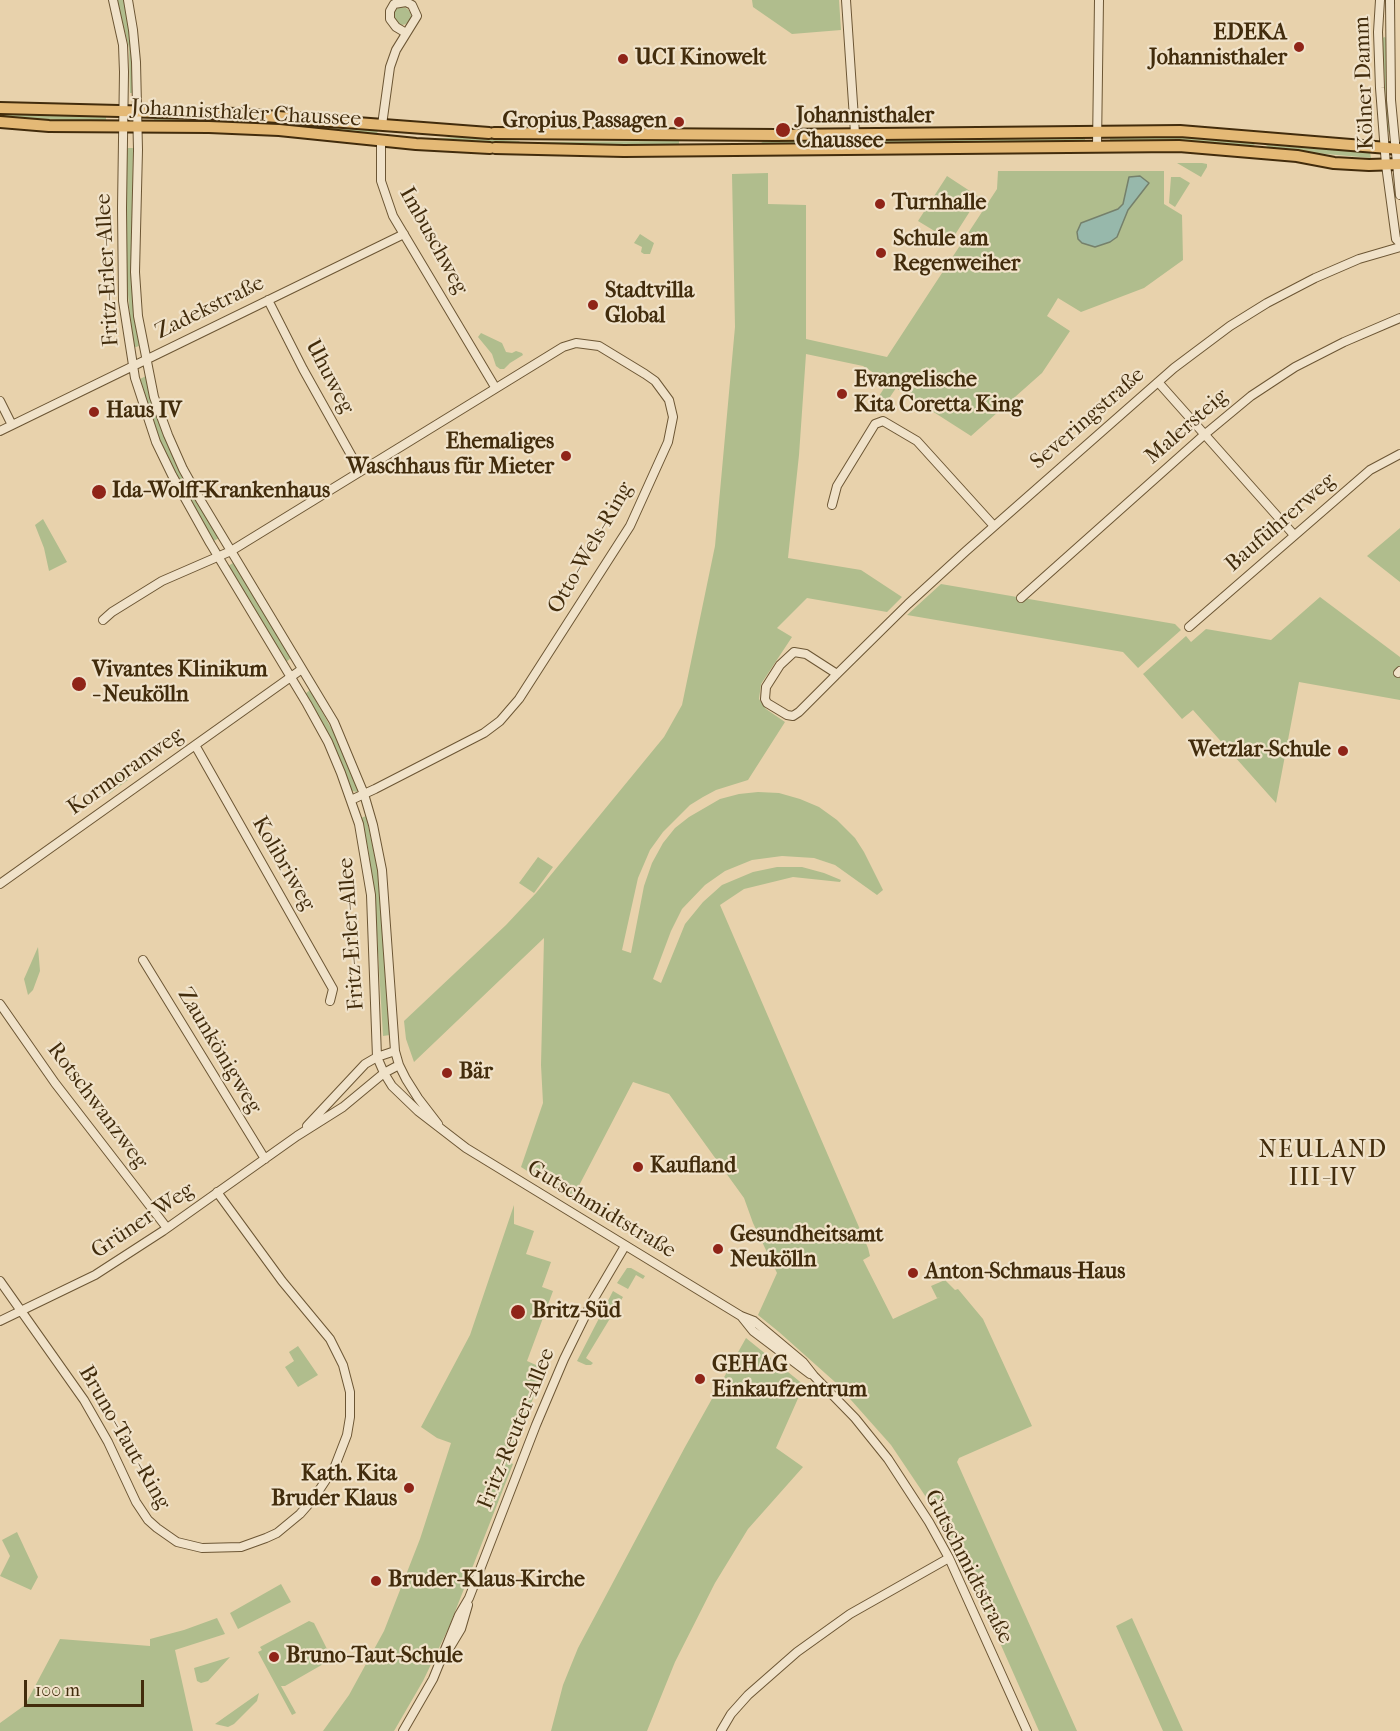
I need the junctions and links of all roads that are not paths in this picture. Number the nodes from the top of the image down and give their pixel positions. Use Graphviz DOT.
graph roads {
  1 [pos="113,0"];
  2 [pos="128,0"];
  3 [pos="846,0"];
  4 [pos="1099,0"];
  5 [pos="1380,0"];
  6 [pos="1390,0"];
  7 [pos="406,33"];
  8 [pos="0,108"];
  9 [pos="124,111"];
  10 [pos="137,111"];
  11 [pos="0,122"];
  12 [pos="382,125"];
  13 [pos="123,128"];
  14 [pos="138,128"];
  15 [pos="1097,132"];
  16 [pos="855,134"];
  17 [pos="1263,137"];
  18 [pos="381,140"];
  19 [pos="1097,146"];
  20 [pos="856,148"];
  21 [pos="1393,148"];
  22 [pos="1262,152"];
  23 [pos="1394,164"];
  24 [pos="1400,195"];
  25 [pos="404,234"];
  26 [pos="1400,245"];
  27 [pos="268,300"];
  28 [pos="1400,318"];
  29 [pos="146,359"];
  30 [pos="132,366"];
  31 [pos="1158,382"];
  32 [pos="495,387"];
  33 [pos="0,401"];
  34 [pos="12,424"];
  35 [pos="0,431"];
  36 [pos="1204,435"];
  37 [pos="1400,454"];
  38 [pos="360,471"];
  39 [pos="832,505"];
  40 [pos="994,526"];
  41 [pos="1294,535"];
  42 [pos="231,551"];
  43 [pos="218,556"];
  44 [pos="1021,598"];
  45 [pos="103,620"];
  46 [pos="1189,627"];
  47 [pos="302,669"];
  48 [pos="837,675"];
  49 [pos="291,677"];
  50 [pos="195,745"];
  51 [pos="364,794"];
  52 [pos="351,800"];
  53 [pos="0,884"];
  54 [pos="143,960"];
  55 [pos="330,1001"];
  56 [pos="0,1004"];
  57 [pos="395,1051"];
  58 [pos="377,1057"];
  59 [pos="399,1065"];
  60 [pos="384,1073"];
  61 [pos="444,1131"];
  62 [pos="297,1136"];
  63 [pos="265,1159"];
  64 [pos="217,1192"];
  65 [pos="167,1228"];
  66 [pos="625,1246"];
  67 [pos="0,1281"];
  68 [pos="21,1311"];
  69 [pos="0,1321"];
  70 [pos="948,1558"];
  71 [pos="403,1731"];
  72 [pos="721,1731"];
  73 [pos="1027,1731"];
  1 -- 9 [label="street, Fritz-Erler-Allee"];
  2 -- 10 [label="street, Fritz-Erler-Allee"];
  3 -- 16 [label="street"];
  4 -- 15 [label="street"];
  5 -- 21 [label="street, Kölner Damm"];
  6 -- 21 [label="street, Kölner Damm"];
  7 -- 7 [label="street, Imbuschweg"];
  7 -- 12 [label="street, Imbuschweg"];
  8 -- 9 [label="main road, Johannisthaler Chaussee"];
  9 -- 10 [label="main road, Johannisthaler Chaussee"];
  9 -- 13 [label="street, Fritz-Erler-Allee"];
  10 -- 12 [label="main road, Johannisthaler Chaussee"];
  10 -- 14 [label="street, Fritz-Erler-Allee"];
  11 -- 13 [label="main road, Johannisthaler Chaussee"];
  12 -- 16 [label="main road, Johannisthaler Chaussee"];
  12 -- 18 [label="main road, Imbuschweg"];
  13 -- 14 [label="main road, Johannisthaler Chaussee"];
  13 -- 30 [label="street, Fritz-Erler-Allee"];
  14 -- 18 [label="main road, Johannisthaler Chaussee"];
  14 -- 29 [label="street, Fritz-Erler-Allee"];
  15 -- 16 [label="main road, Johannisthaler Chaussee"];
  15 -- 17 [label="main road, Johannisthaler Chaussee"];
  15 -- 19 [label="street"];
  16 -- 20 [label="street"];
  17 -- 21 [label="main road, Johannisthaler Chaussee"];
  17 -- 22 [label="main road"];
  18 -- 20 [label="main road, Johannisthaler Chaussee"];
  18 -- 25 [label="street, Imbuschweg"];
  19 -- 20 [label="main road, Johannisthaler Chaussee"];
  19 -- 22 [label="main road, Johannisthaler Chaussee"];
  21 -- 23 [label="street, Kölner Damm"];
  22 -- 23 [label="main road, Johannisthaler Chaussee"];
  23 -- 24 [label="street"];
  23 -- 26 [label="street"];
  25 -- 27 [label="street, Zadekstraße"];
  25 -- 32 [label="street, Imbuschweg"];
  26 -- 31 [label="street, Severingstraße"];
  27 -- 29 [label="street, Zadekstraße"];
  27 -- 38 [label="street, Uhuweg"];
  28 -- 36 [label="street, Malersteig"];
  29 -- 30 [label="street, Zadekstraße"];
  29 -- 42 [label="street, Fritz-Erler-Allee"];
  30 -- 34 [label="street, Zadekstraße"];
  30 -- 43 [label="street, Fritz-Erler-Allee"];
  31 -- 36 [label="street"];
  31 -- 40 [label="street, Severingstraße"];
  32 -- 38 [label="street, Otto-Wels-Ring"];
  32 -- 51 [label="street, Otto-Wels-Ring"];
  33 -- 34 [label="street"];
  34 -- 35 [label="street, Zadekstraße"];
  36 -- 41 [label="street"];
  36 -- 44 [label="street, Malersteig"];
  37 -- 41 [label="street, Bauführerweg"];
  38 -- 42 [label="street, Otto-Wels-Ring"];
  39 -- 40 [label="street"];
  40 -- 48 [label="street, Severingstraße"];
  41 -- 46 [label="street, Bauführerweg"];
  42 -- 43 [label="street"];
  42 -- 47 [label="street, Fritz-Erler-Allee"];
  43 -- 45 [label="street"];
  43 -- 49 [label="street, Fritz-Erler-Allee"];
  47 -- 49 [label="street, Kormoranweg"];
  47 -- 51 [label="street, Fritz-Erler-Allee"];
  48 -- 48 [label="street, Severingstraße"];
  49 -- 50 [label="street, Kormoranweg"];
  49 -- 52 [label="street, Fritz-Erler-Allee"];
  50 -- 53 [label="street, Kormoranweg"];
  50 -- 55 [label="street, Kolibriweg"];
  51 -- 52 [label="street, Otto-Wels-Ring"];
  51 -- 57 [label="street, Fritz-Erler-Allee"];
  52 -- 58 [label="street, Fritz-Erler-Allee"];
  54 -- 63 [label="street, Zaunkönigweg"];
  56 -- 65 [label="street, Rotschwanzweg"];
  57 -- 58 [label="street"];
  57 -- 59 [label="street, Fritz-Erler-Allee"];
  58 -- 60 [label="street, Fritz-Erler-Allee"];
  58 -- 62 [label="street, Grüner Weg"];
  59 -- 60 [label="street"];
  59 -- 61 [label="street, Gutschmidtstraße"];
  60 -- 61 [label="street, Gutschmidtstraße"];
  60 -- 62 [label="street, Grüner Weg"];
  61 -- 66 [label="street, Gutschmidtstraße"];
  62 -- 63 [label="street, Grüner Weg"];
  63 -- 64 [label="street, Grüner Weg"];
  64 -- 65 [label="street, Grüner Weg"];
  64 -- 68 [label="street, Bruno-Taut-Ring"];
  65 -- 68 [label="street, Grüner Weg"];
  66 -- 70 [label="street, Gutschmidtstraße"];
  66 -- 71 [label="street, Fritz-Reuter-Allee"];
  67 -- 68 [label="street, Bruno-Taut-Ring"];
  68 -- 69 [label="street, Grüner Weg"];
  70 -- 72 [label="street"];
  70 -- 73 [label="street, Gutschmidtstraße"];
}
